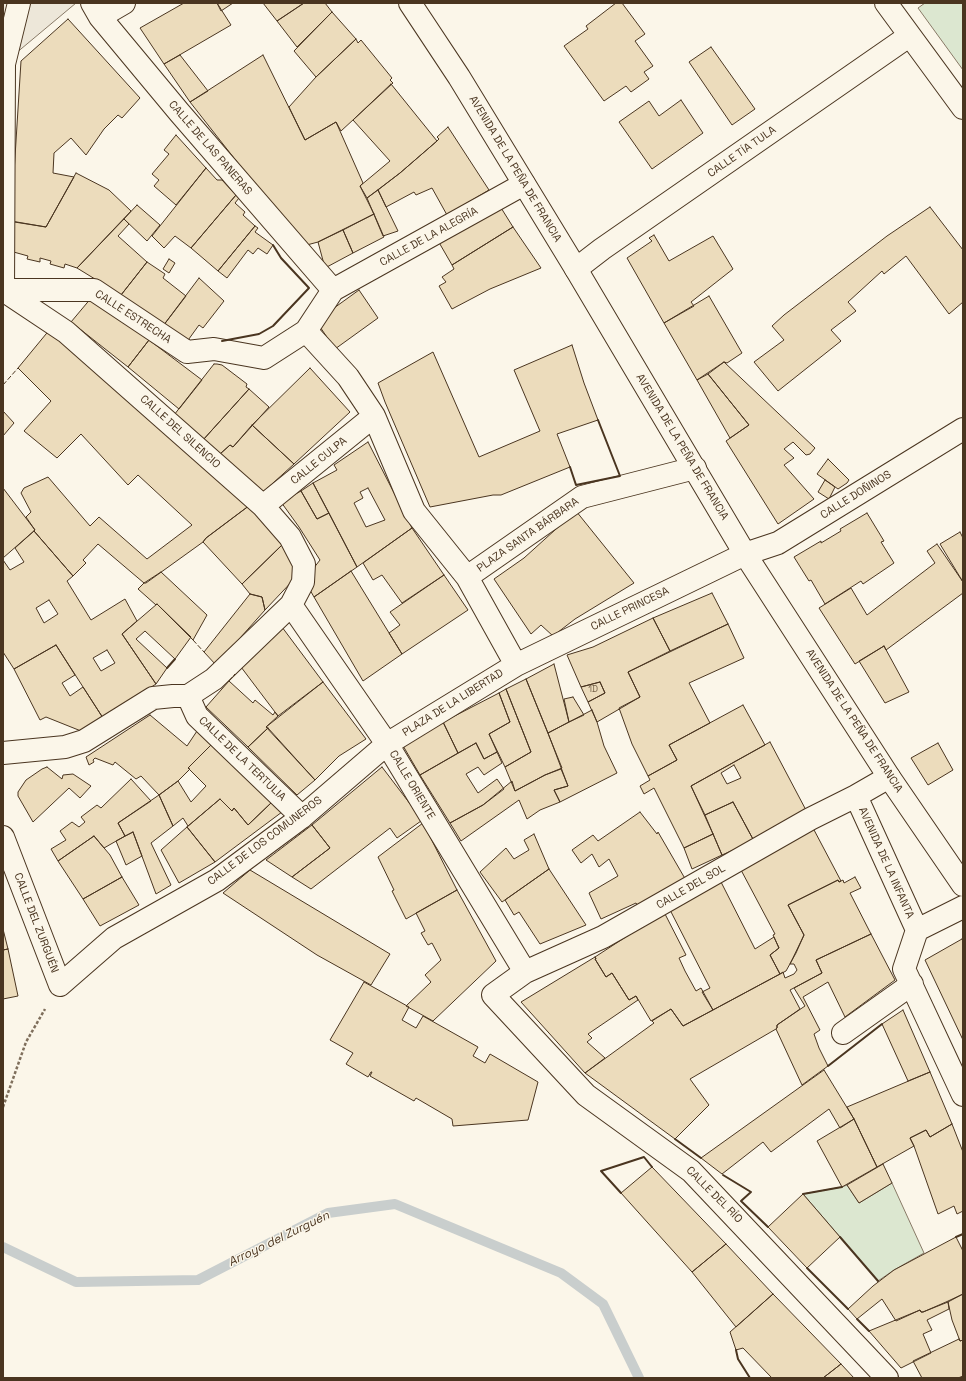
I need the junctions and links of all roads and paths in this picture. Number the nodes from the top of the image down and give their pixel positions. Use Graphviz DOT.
graph roads {
  1 [pos="19,3"];
  2 [pos="124,3"];
  3 [pos="410,3"];
  4 [pos="886,3"];
  5 [pos="96,10"];
  6 [pos="909,36"];
  7 [pos="963,108"];
  8 [pos="524,184"];
  9 [pos="576,269"];
  10 [pos="333,290"];
  11 [pos="3,291"];
  12 [pos="306,331"];
  13 [pos="374,416"];
  14 [pos="963,429"];
  15 [pos="695,468"];
  16 [pos="263,506"];
  17 [pos="745,554"];
  18 [pos="467,577"];
  19 [pos="291,605"];
  20 [pos="516,665"];
  21 [pos="188,696"];
  22 [pos="387,744"];
  23 [pos="3,753"];
  24 [pos="890,777"];
  25 [pos="856,796"];
  26 [pos="302,817"];
  27 [pos="3,837"];
  28 [pos="963,885"];
  29 [pos="963,907"];
  30 [pos="917,930"];
  31 [pos="525,972"];
  32 [pos="912,984"];
  33 [pos="60,985"];
  34 [pos="493,995"];
  35 [pos="843,1033"];
  36 [pos="963,1095"];
  37 [pos="3,1107"];
  38 [pos="887,1378"];
  1 -- 11 [label="street"];
  2 -- 5 [label="street"];
  3 -- 8 [label="street, AVENIDA DE LA PEÑA DE FRANCIA"];
  4 -- 6 [label="street"];
  5 -- 10 [label="street, CALLE DE LAS PANERAS"];
  6 -- 7 [label="street"];
  6 -- 9 [label="street, CALLE TÍA TULA"];
  8 -- 9 [label="street, AVENIDA DE LA PEÑA DE FRANCIA"];
  8 -- 10 [label="street, CALLE DE LA ALEGRÍA"];
  9 -- 15 [label="street, AVENIDA DE LA PEÑA DE FRANCIA"];
  10 -- 12 [label="street"];
  11 -- 12 [label="street, CALLE ESTRECHA"];
  11 -- 16 [label="street, CALLE DEL SILENCIO"];
  12 -- 13 [label="street, PLAZA SANTA BÁRBARA"];
  13 -- 16 [label="street, CALLE CULPA"];
  13 -- 18 [label="street, PLAZA SANTA BÁRBARA"];
  14 -- 17 [label="street, CALLE DOÑINOS"];
  15 -- 17 [label="street, AVENIDA DE LA PEÑA DE FRANCIA"];
  15 -- 18 [label="street, PLAZA SANTA BÁRBARA"];
  16 -- 19 [label="street, CALLE DEL SILENCIO"];
  17 -- 20 [label="street, CALLE PRINCESA"];
  17 -- 24 [label="street, AVENIDA DE LA PEÑA DE FRANCIA"];
  18 -- 20 [label="street, PLAZA DE LA LIBERTAD"];
  19 -- 21 [label="street, CALLE DEL SILENCIO"];
  19 -- 22 [label="street, CALLE ORIENTE"];
  20 -- 22 [label="street, PLAZA DE LA LIBERTAD"];
  21 -- 23 [label="street"];
  21 -- 26 [label="street, CALLE DE LA TERTULIA"];
  22 -- 26 [label="street, CALLE DE LOS COMUNEROS"];
  22 -- 31 [label="street, CALLE ORIENTE"];
  24 -- 25 [label="street, CALLE DEL SOL"];
  24 -- 28 [label="street, AVENIDA DE LA PEÑA DE FRANCIA"];
  25 -- 30 [label="street, AVENIDA DE LA INFANTA"];
  25 -- 31 [label="street, CALLE DEL SOL"];
  26 -- 33 [label="street, CALLE DE LOS COMUNEROS"];
  27 -- 33 [label="street, CALLE DEL ZURGUÉN"];
  29 -- 30 [label="street, AVENIDA DE LA INFANTA"];
  30 -- 32 [label="street, AVENIDA DE LA INFANTA"];
  31 -- 34 [label="street, CALLE DEL SOL"];
  32 -- 35 [label="street"];
  32 -- 36 [label="street, AVENIDA DE LA INFANTA"];
  33 -- 37 [label="path"];
  34 -- 38 [label="street, CALLE DEL RÍO"];
}
